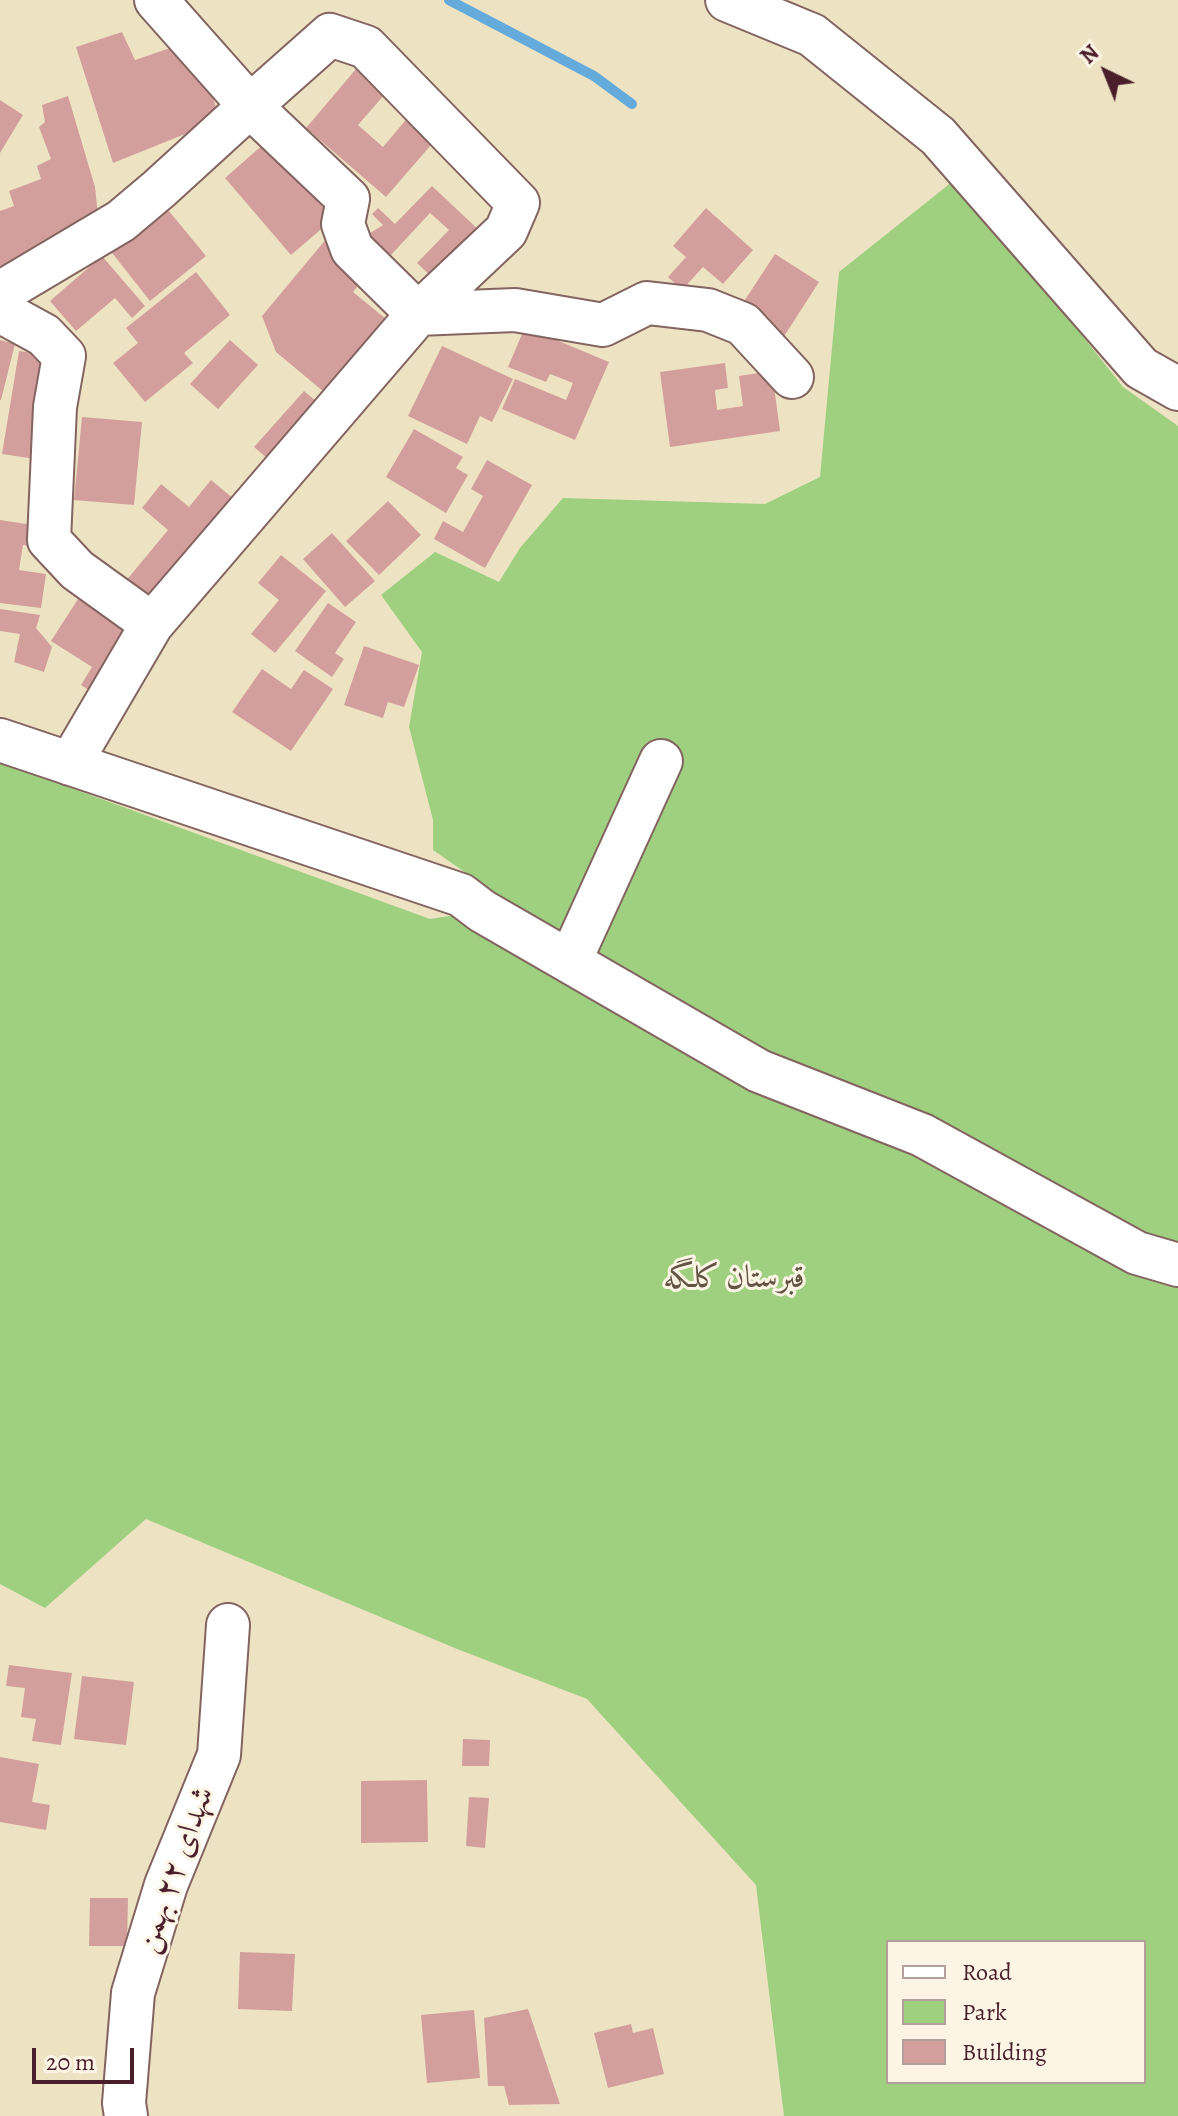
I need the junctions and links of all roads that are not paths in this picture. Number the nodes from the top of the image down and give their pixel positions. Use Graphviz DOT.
graph roads {
  1 [pos="156,0"];
  2 [pos="727,0"];
  3 [pos="250,106"];
  4 [pos="0,293"];
  5 [pos="0,311"];
  6 [pos="418,314"];
  7 [pos="792,377"];
  8 [pos="1178,389"];
  9 [pos="152,624"];
  10 [pos="0,740"];
  11 [pos="661,761"];
  12 [pos="70,764"];
  13 [pos="570,961"];
  14 [pos="1178,1265"];
  15 [pos="228,1625"];
  16 [pos="126,2116"];
  1 -- 3 [label="street"];
  2 -- 8 [label="street"];
  3 -- 4 [label="street"];
  3 -- 6 [label="street"];
  3 -- 6 [label="street"];
  5 -- 9 [label="street"];
  6 -- 7 [label="street"];
  6 -- 9 [label="street"];
  9 -- 12 [label="street"];
  10 -- 12 [label="street"];
  11 -- 13 [label="street"];
  12 -- 13 [label="street"];
  13 -- 14 [label="street"];
  15 -- 16 [label="street, شهدای ۲۲ بهمن"];
}
